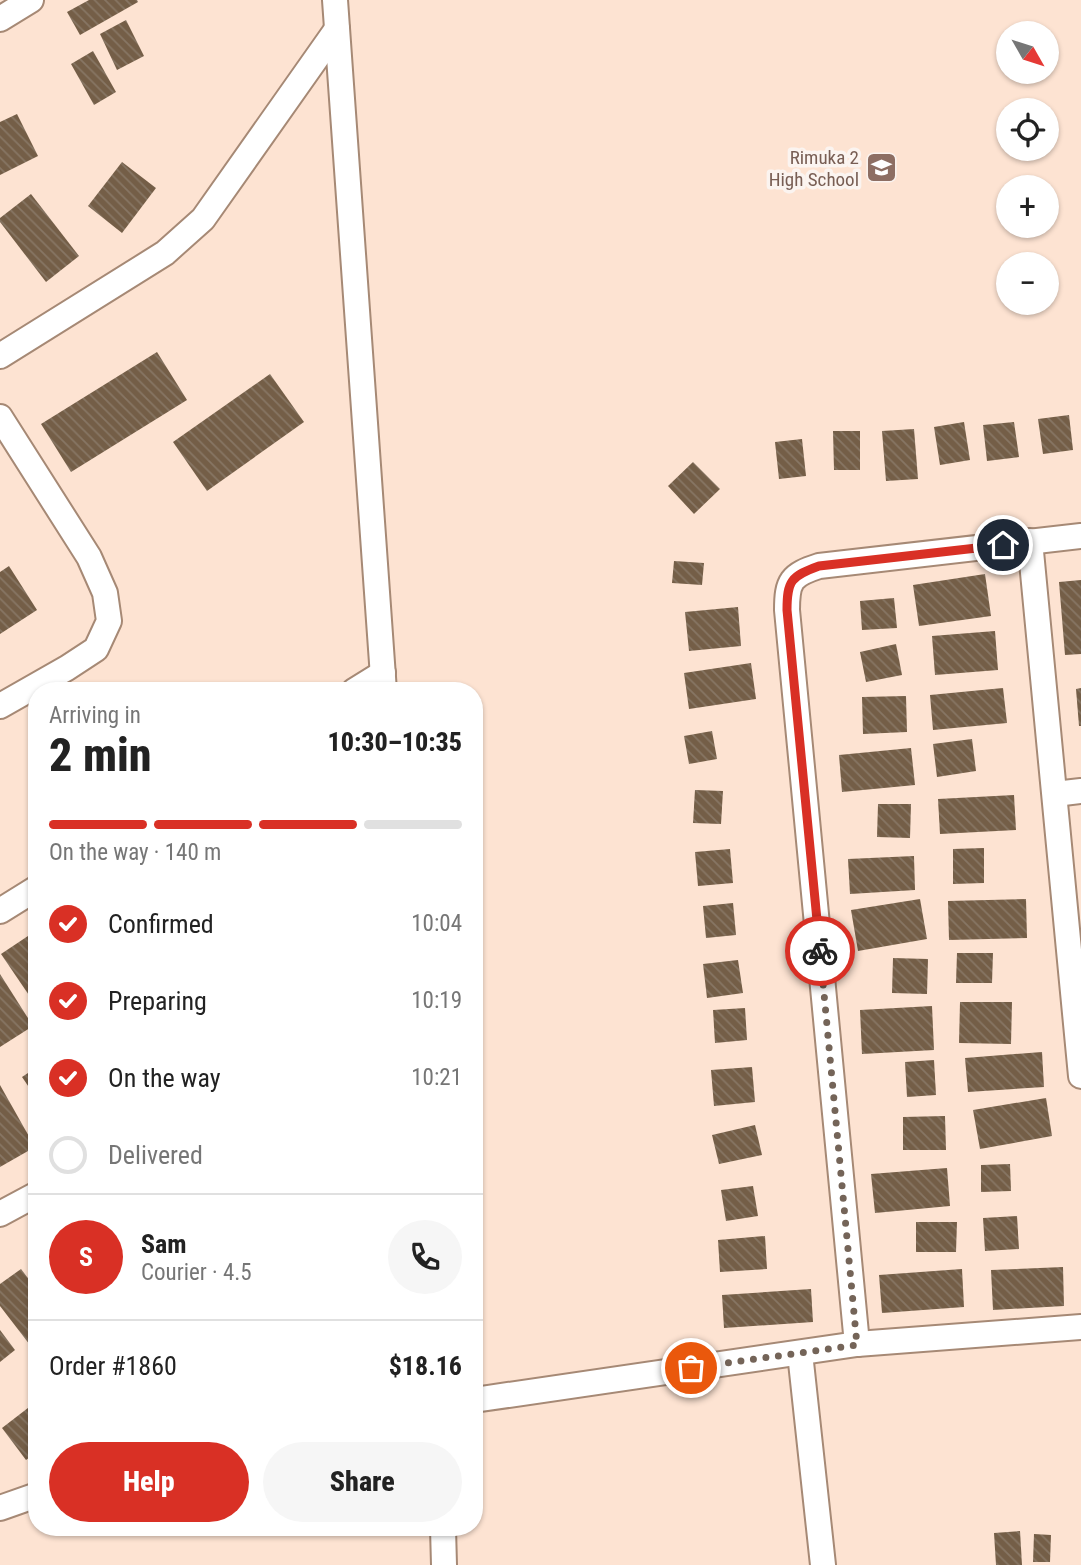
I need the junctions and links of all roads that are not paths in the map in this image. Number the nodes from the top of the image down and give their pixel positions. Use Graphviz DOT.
graph roads {
  1 [pos="31,0"];
  2 [pos="335,0"];
  3 [pos="0,19"];
  4 [pos="337,29"];
  5 [pos="0,356"];
  6 [pos="0,417"];
  7 [pos="1081,536"];
  8 [pos="1031,541"];
  9 [pos="42,682"];
  10 [pos="383,682"];
  11 [pos="28,690"];
  12 [pos="0,706"];
  13 [pos="1081,791"];
  14 [pos="1055,794"];
  15 [pos="28,894"];
  16 [pos="0,911"];
  17 [pos="1081,1073"];
  18 [pos="28,1199"];
  19 [pos="0,1214"];
  20 [pos="1081,1327"];
  21 [pos="857,1345"];
  22 [pos="800,1353"];
  23 [pos="483,1399"];
  24 [pos="28,1498"];
  25 [pos="0,1508"];
  26 [pos="443,1536"];
  27 [pos="444,1565"];
  28 [pos="823,1565"];
  1 -- 3 [label="street"];
  2 -- 4 [label="street"];
  4 -- 5 [label="street"];
  4 -- 10 [label="street"];
  6 -- 9 [label="street"];
  7 -- 8 [label="street"];
  8 -- 14 [label="street"];
  8 -- 21 [label="street"];
  11 -- 12 [label="street"];
  13 -- 14 [label="street"];
  14 -- 17 [label="street"];
  15 -- 16 [label="street"];
  18 -- 19 [label="street"];
  20 -- 21 [label="street"];
  21 -- 22 [label="street"];
  22 -- 23 [label="street"];
  22 -- 28 [label="street"];
  24 -- 25 [label="street"];
  26 -- 27 [label="street"];
}
